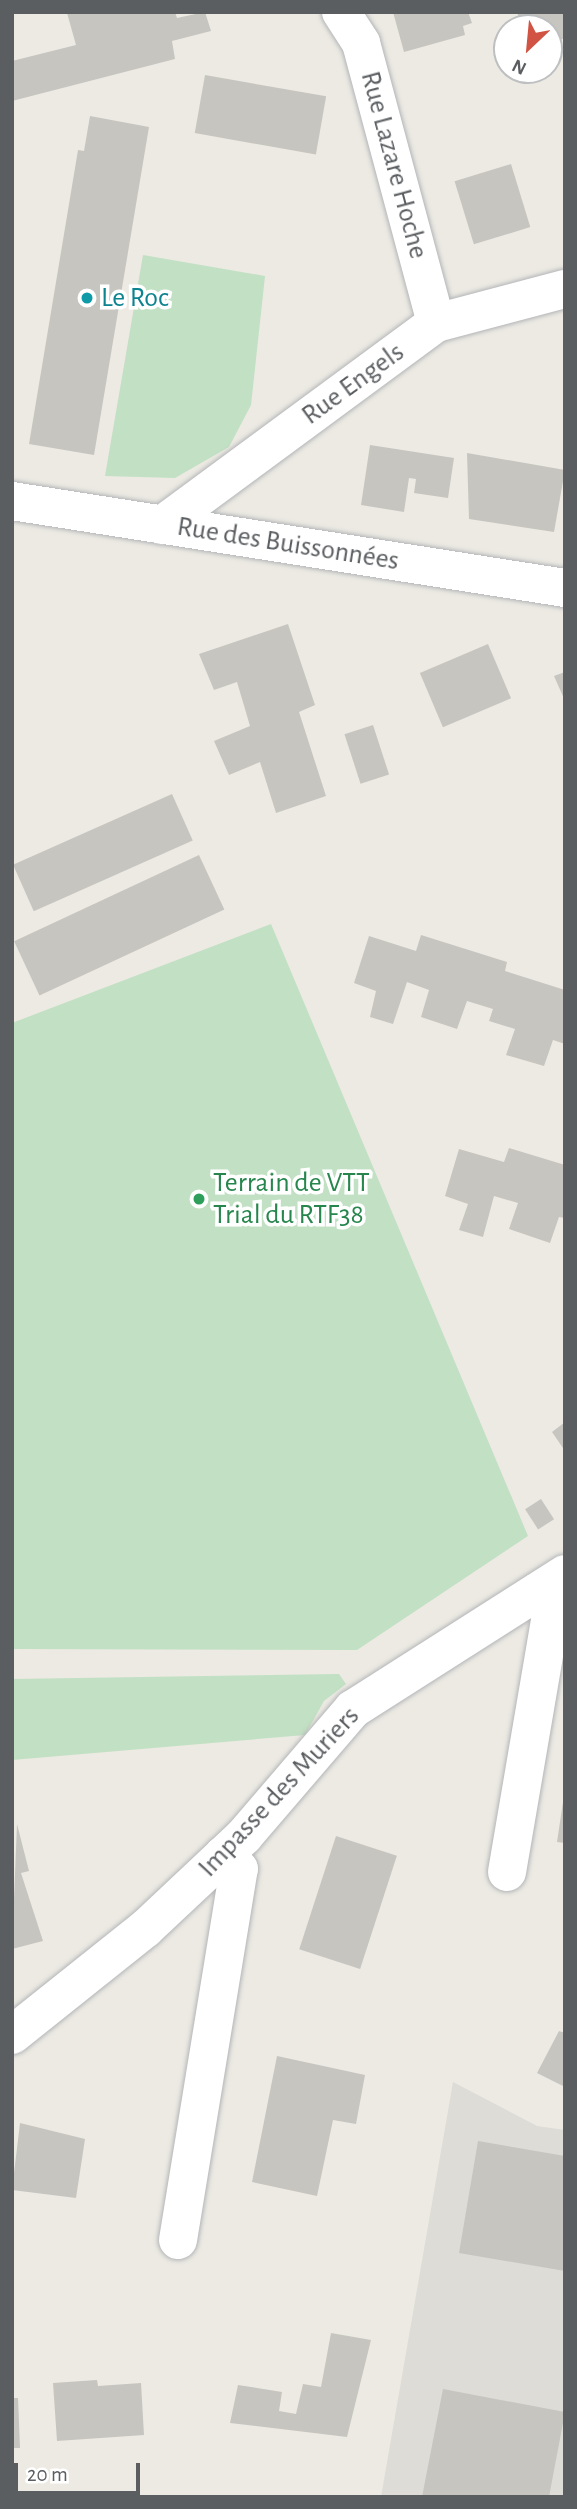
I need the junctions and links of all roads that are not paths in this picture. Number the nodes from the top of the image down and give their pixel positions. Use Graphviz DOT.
graph roads {
  1 [pos="341,12"];
  2 [pos="565,289"];
  3 [pos="436,323"];
  4 [pos="12,500"];
  5 [pos="162,525"];
  6 [pos="565,588"];
  7 [pos="551,1583"];
  8 [pos="223,1855"];
  9 [pos="507,1872"];
  10 [pos="12,2035"];
  11 [pos="177,2240"];
  1 -- 3 [label="street, Rue Lazare Hoche"];
  2 -- 3 [label="street, Rue Engels"];
  3 -- 5 [label="street, Rue Engels"];
  4 -- 5 [label="street, Rue des Buissonnées"];
  5 -- 6 [label="street, Rue des Buissonnées"];
  7 -- 8 [label="street, Impasse des Muriers"];
  7 -- 9 [label="street"];
  8 -- 10 [label="street, Impasse des Muriers"];
  8 -- 11 [label="street"];
}
